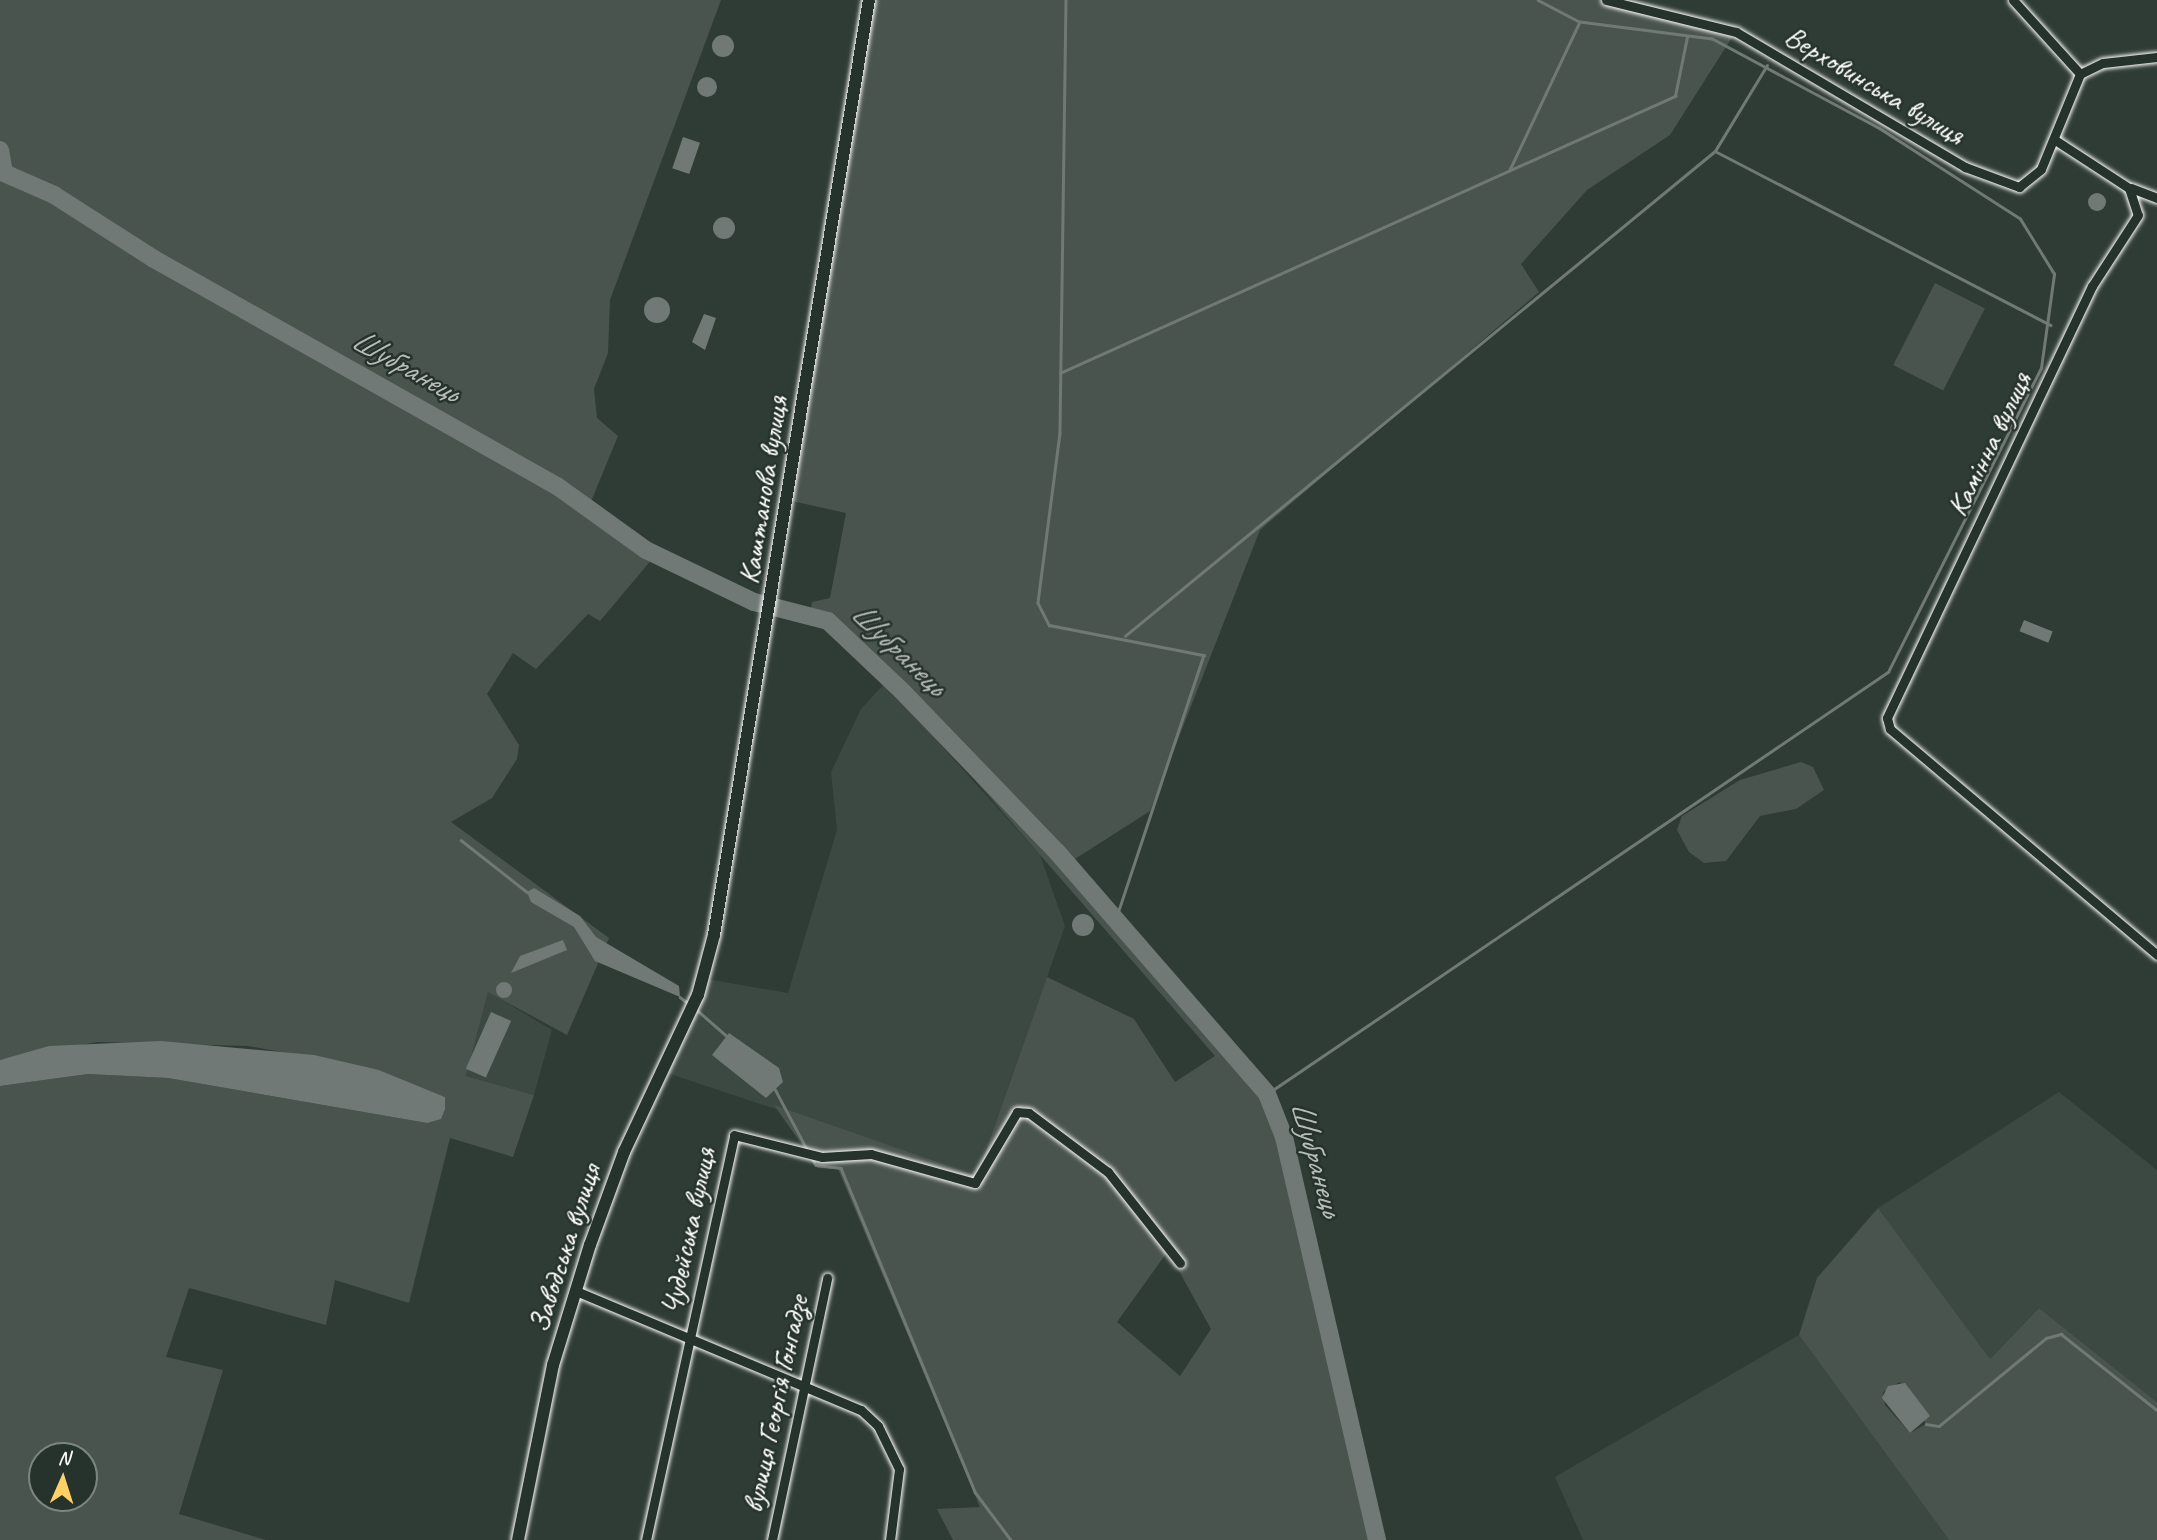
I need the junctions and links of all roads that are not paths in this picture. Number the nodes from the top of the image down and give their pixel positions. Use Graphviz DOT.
graph roads {
  1 [pos="869,0"];
  2 [pos="1606,0"];
  3 [pos="2013,0"];
  4 [pos="2157,57"];
  5 [pos="2080,74"];
  6 [pos="2055,140"];
  7 [pos="2129,188"];
  8 [pos="2157,198"];
  9 [pos="2157,955"];
  10 [pos="700,991"];
  11 [pos="1180,1263"];
  12 [pos="827,1278"];
  13 [pos="576,1291"];
  14 [pos="689,1340"];
  15 [pos="803,1383"];
  16 [pos="518,1540"];
  17 [pos="646,1540"];
  18 [pos="772,1540"];
  19 [pos="890,1540"];
  1 -- 10 [label="main road, Каштанова вулиця"];
  2 -- 6 [label="street, Верховинська вулиця"];
  3 -- 5 [label="street"];
  4 -- 5 [label="street"];
  5 -- 6 [label="street, Верховинська вулиця"];
  6 -- 7 [label="street"];
  7 -- 8 [label="street"];
  7 -- 9 [label="street, Камінна вулиця"];
  10 -- 13 [label="main road, Заводська вулиця"];
  11 -- 14 [label="street, Чудейська вулиця"];
  12 -- 15 [label="street, вулиця Георгія Гонгадзе"];
  13 -- 14 [label="street"];
  13 -- 16 [label="main road, Заводська вулиця"];
  14 -- 15 [label="street"];
  14 -- 17 [label="street, Чудейська вулиця"];
  15 -- 18 [label="street, вулиця Георгія Гонгадзе"];
  15 -- 19 [label="street"];
}
